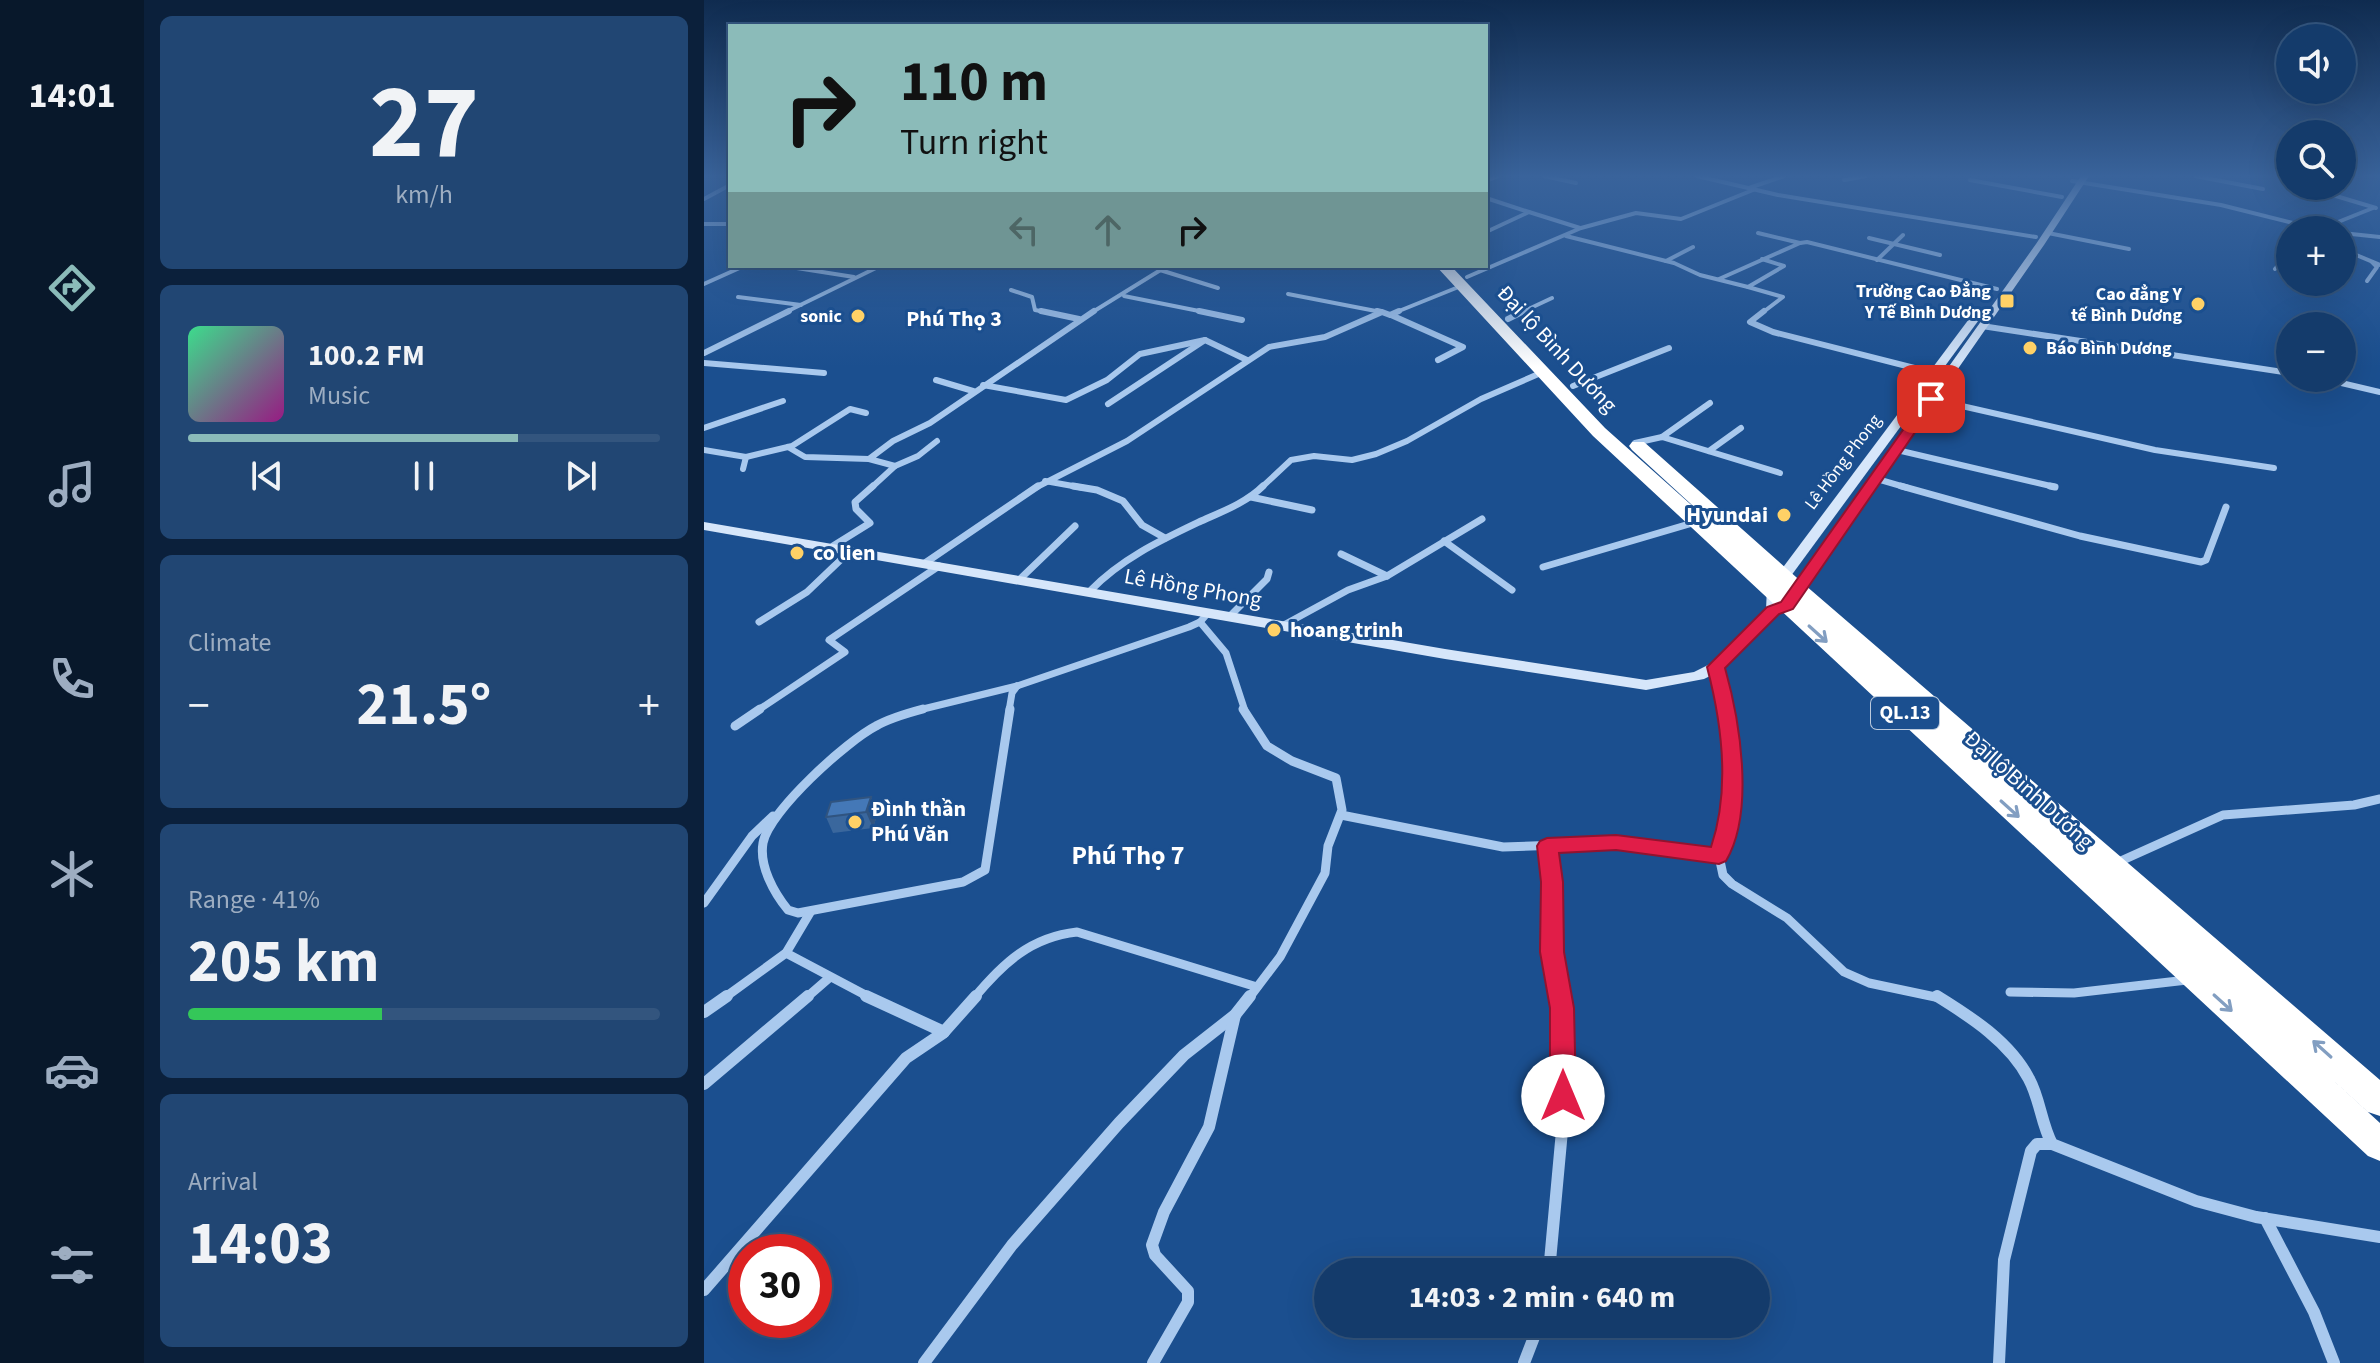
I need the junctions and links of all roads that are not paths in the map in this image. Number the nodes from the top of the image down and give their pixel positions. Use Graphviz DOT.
graph roads {
  1 [pos="1554,240"];
  2 [pos="1584,240"];
  3 [pos="1786,240"];
  4 [pos="1875,240"];
  5 [pos="1898,240"];
  6 [pos="2040,240"];
  7 [pos="2041,240"];
  8 [pos="2067,240"];
  9 [pos="1800,243"];
  10 [pos="1893,244"];
  11 [pos="1693,247"];
  12 [pos="2129,249"];
  13 [pos="1940,255"];
  14 [pos="2356,255"];
  15 [pos="1762,259"];
  16 [pos="1877,260"];
  17 [pos="1666,261"];
  18 [pos="2372,262"];
  19 [pos="1488,265"];
  20 [pos="2380,265"];
  21 [pos="740,268"];
  22 [pos="795,268"];
  23 [pos="876,268"];
  24 [pos="1163,268"];
  25 [pos="1481,268"];
  26 [pos="1461,276"];
  27 [pos="856,278"];
  28 [pos="1718,279"];
  29 [pos="2367,281"];
  30 [pos="704,284"];
  31 [pos="1748,287"];
  32 [pos="1218,288"];
  33 [pos="1997,289"];
  34 [pos="1011,290"];
  35 [pos="1288,294"];
  36 [pos="1123,295"];
  37 [pos="738,297"];
  38 [pos="1552,298"];
  39 [pos="802,305"];
  40 [pos="1382,312"];
  41 [pos="1390,315"];
  42 [pos="1079,319"];
  43 [pos="1508,319"];
  44 [pos="1242,320"];
  45 [pos="1982,326"];
  46 [pos="1205,340"];
  47 [pos="1669,348"];
  48 [pos="704,353"];
  49 [pos="1247,360"];
  50 [pos="1438,360"];
  51 [pos="704,363"];
  52 [pos="2276,371"];
  53 [pos="1543,372"];
  54 [pos="824,373"];
  55 [pos="1934,373"];
  56 [pos="936,380"];
  57 [pos="983,385"];
  58 [pos="1573,386"];
  59 [pos="2356,386"];
  60 [pos="973,391"];
  61 [pos="2380,392"];
  62 [pos="1931,399"];
  63 [pos="783,401"];
  64 [pos="1710,403"];
  65 [pos="1108,404"];
  66 [pos="866,413"];
  67 [pos="704,428"];
  68 [pos="1741,428"];
  69 [pos="1662,437"];
  70 [pos="937,441"];
  71 [pos="1635,443"];
  72 [pos="788,447"];
  73 [pos="704,450"];
  74 [pos="1897,450"];
  75 [pos="1709,451"];
  76 [pos="746,457"];
  77 [pos="869,459"];
  78 [pos="895,466"];
  79 [pos="2274,468"];
  80 [pos="743,469"];
  81 [pos="1780,473"];
  82 [pos="1877,479"];
  83 [pos="1045,481"];
  84 [pos="2055,487"];
  85 [pos="1251,497"];
  86 [pos="2226,507"];
  87 [pos="1312,510"];
  88 [pos="1482,519"];
  89 [pos="1697,522"];
  90 [pos="704,526"];
  91 [pos="1075,526"];
  92 [pos="1165,538"];
  93 [pos="1444,541"];
  94 [pos="833,546"];
  95 [pos="851,550"];
  96 [pos="1341,554"];
  97 [pos="932,565"];
  98 [pos="1543,567"];
  99 [pos="1269,572"];
  100 [pos="1387,576"];
  101 [pos="1020,579"];
  102 [pos="1512,590"];
  103 [pos="1090,591"];
  104 [pos="1782,595"];
  105 [pos="1229,617"];
  106 [pos="1204,618"];
  107 [pos="759,622"];
  108 [pos="1282,626"];
  109 [pos="1716,667"];
  110 [pos="1017,686"];
  111 [pos="735,726"];
  112 [pos="2380,799"];
  113 [pos="777,813"];
  114 [pos="1341,815"];
  115 [pos="1547,846"];
  116 [pos="1719,856"];
  117 [pos="2113,864"];
  118 [pos="704,903"];
  119 [pos="811,911"];
  120 [pos="786,953"];
  121 [pos="829,978"];
  122 [pos="2196,978"];
  123 [pos="1257,987"];
  124 [pos="2010,992"];
  125 [pos="704,1012"];
  126 [pos="1235,1015"];
  127 [pos="944,1032"];
  128 [pos="704,1084"];
  129 [pos="2380,1101"];
  130 [pos="2052,1144"];
  131 [pos="2380,1145"];
  132 [pos="2265,1218"];
  133 [pos="2380,1237"];
  134 [pos="1551,1258"];
  135 [pos="704,1290"];
  136 [pos="1534,1338"];
  137 [pos="924,1363"];
  138 [pos="1153,1363"];
  139 [pos="1524,1363"];
  140 [pos="1999,1363"];
  141 [pos="2334,1363"];
  1 -- 19 [label="street"];
  2 -- 17 [label="street"];
  3 -- 9 [label="street"];
  4 -- 10 [label="street"];
  5 -- 10 [label="street"];
  6 -- 33 [label="street, Lê Hồng Phong"];
  7 -- 45 [label="street, Lê Hồng Phong"];
  8 -- 12 [label="street"];
  9 -- 15 [label="street"];
  9 -- 16 [label="street"];
  10 -- 13 [label="street"];
  10 -- 16 [label="street"];
  11 -- 17 [label="street"];
  14 -- 18 [label="street"];
  15 -- 28 [label="street"];
  15 -- 31 [label="street"];
  16 -- 33 [label="street"];
  17 -- 28 [label="street"];
  18 -- 20 [label="street"];
  18 -- 29 [label="street"];
  21 -- 30 [label="street"];
  22 -- 27 [label="street"];
  23 -- 27 [label="street"];
  24 -- 32 [label="street"];
  24 -- 36 [label="street"];
  25 -- 26 [label="street"];
  26 -- 41 [label="street"];
  26 -- 43 [label="highway, Đại lộ Bình Dương / QL.13"];
  26 -- 53 [label="highway, Đại lộ Bình Dương / QL.13"];
  27 -- 39 [label="street"];
  28 -- 31 [label="street"];
  31 -- 55 [label="street"];
  33 -- 55 [label="street, Lê Hồng Phong"];
  34 -- 42 [label="street"];
  35 -- 40 [label="street"];
  36 -- 42 [label="street"];
  36 -- 44 [label="street"];
  37 -- 39 [label="street"];
  38 -- 43 [label="street"];
  39 -- 48 [label="street"];
  40 -- 41 [label="street"];
  40 -- 49 [label="street"];
  41 -- 50 [label="street"];
  42 -- 57 [label="street"];
  43 -- 58 [label="highway, Đại lộ Bình Dương / QL.13"];
  45 -- 52 [label="street"];
  45 -- 62 [label="street, Lê Hồng Phong"];
  46 -- 49 [label="street"];
  46 -- 57 [label="street"];
  46 -- 65 [label="street"];
  47 -- 58 [label="street"];
  49 -- 83 [label="street"];
  51 -- 54 [label="street"];
  53 -- 85 [label="street"];
  53 -- 89 [label="highway, Đại lộ Bình Dương / QL.13"];
  55 -- 104 [label="street, Lê Hồng Phong"];
  56 -- 60 [label="street"];
  57 -- 60 [label="street"];
  58 -- 71 [label="highway, Đại lộ Bình Dương / QL.13"];
  59 -- 61 [label="street"];
  60 -- 77 [label="street"];
  62 -- 74 [label="street, Lê Hồng Phong"];
  62 -- 79 [label="street"];
  63 -- 67 [label="street"];
  64 -- 69 [label="street"];
  66 -- 72 [label="street"];
  68 -- 75 [label="street"];
  69 -- 71 [label="street"];
  69 -- 75 [label="street"];
  70 -- 78 [label="street"];
  71 -- 104 [label="highway, Đại lộ Bình Dương / QL.13"];
  72 -- 76 [label="street"];
  72 -- 77 [label="street"];
  73 -- 76 [label="street"];
  74 -- 82 [label="street, Lê Hồng Phong"];
  74 -- 84 [label="street"];
  75 -- 81 [label="street"];
  76 -- 80 [label="street"];
  77 -- 78 [label="street"];
  78 -- 94 [label="street"];
  82 -- 86 [label="street"];
  82 -- 104 [label="street, Lê Hồng Phong"];
  83 -- 92 [label="street"];
  83 -- 97 [label="street"];
  85 -- 87 [label="street"];
  85 -- 92 [label="street"];
  88 -- 93 [label="street"];
  89 -- 98 [label="street"];
  89 -- 104 [label="highway, Đại lộ Bình Dương / QL.13"];
  90 -- 94 [label="street, Lê Hồng Phong"];
  91 -- 101 [label="street"];
  92 -- 103 [label="street"];
  93 -- 100 [label="street"];
  93 -- 102 [label="street"];
  94 -- 95 [label="street, Lê Hồng Phong"];
  95 -- 97 [label="street, Lê Hồng Phong"];
  95 -- 107 [label="street"];
  96 -- 100 [label="street"];
  97 -- 101 [label="street, Lê Hồng Phong"];
  97 -- 111 [label="street"];
  99 -- 105 [label="street"];
  100 -- 108 [label="street"];
  101 -- 103 [label="street, Lê Hồng Phong"];
  103 -- 106 [label="street, Lê Hồng Phong"];
  104 -- 109 [label="street, Lê Hồng Phong"];
  104 -- 117 [label="highway, Đại lộ Bình Dương / QL.13"];
  104 -- 122 [label="highway, Đại lộ Bình Dương / QL.13, one-way"];
  105 -- 106 [label="street, Lê Hồng Phong"];
  105 -- 108 [label="street, Lê Hồng Phong"];
  106 -- 110 [label="street"];
  106 -- 114 [label="street"];
  108 -- 109 [label="street, Lê Hồng Phong"];
  109 -- 116 [label="street"];
  110 -- 113 [label="street"];
  110 -- 119 [label="street"];
  112 -- 117 [label="street"];
  113 -- 118 [label="street"];
  113 -- 119 [label="street"];
  114 -- 115 [label="street"];
  114 -- 123 [label="street"];
  115 -- 116 [label="street"];
  115 -- 134 [label="street"];
  116 -- 130 [label="street"];
  129 -- 117 [label="highway, Đại lộ Bình Dương / QL.13, one-way"];
  119 -- 120 [label="street"];
  120 -- 121 [label="street"];
  120 -- 125 [label="street"];
  121 -- 127 [label="street"];
  121 -- 128 [label="street"];
  122 -- 124 [label="street"];
  122 -- 131 [label="highway, Đại lộ Bình Dương / QL.13, one-way"];
  123 -- 126 [label="street"];
  123 -- 127 [label="street"];
  126 -- 137 [label="street"];
  126 -- 138 [label="street"];
  127 -- 135 [label="street"];
  130 -- 132 [label="street"];
  130 -- 140 [label="street"];
  132 -- 133 [label="street"];
  132 -- 141 [label="street"];
  136 -- 139 [label="street"];
}
